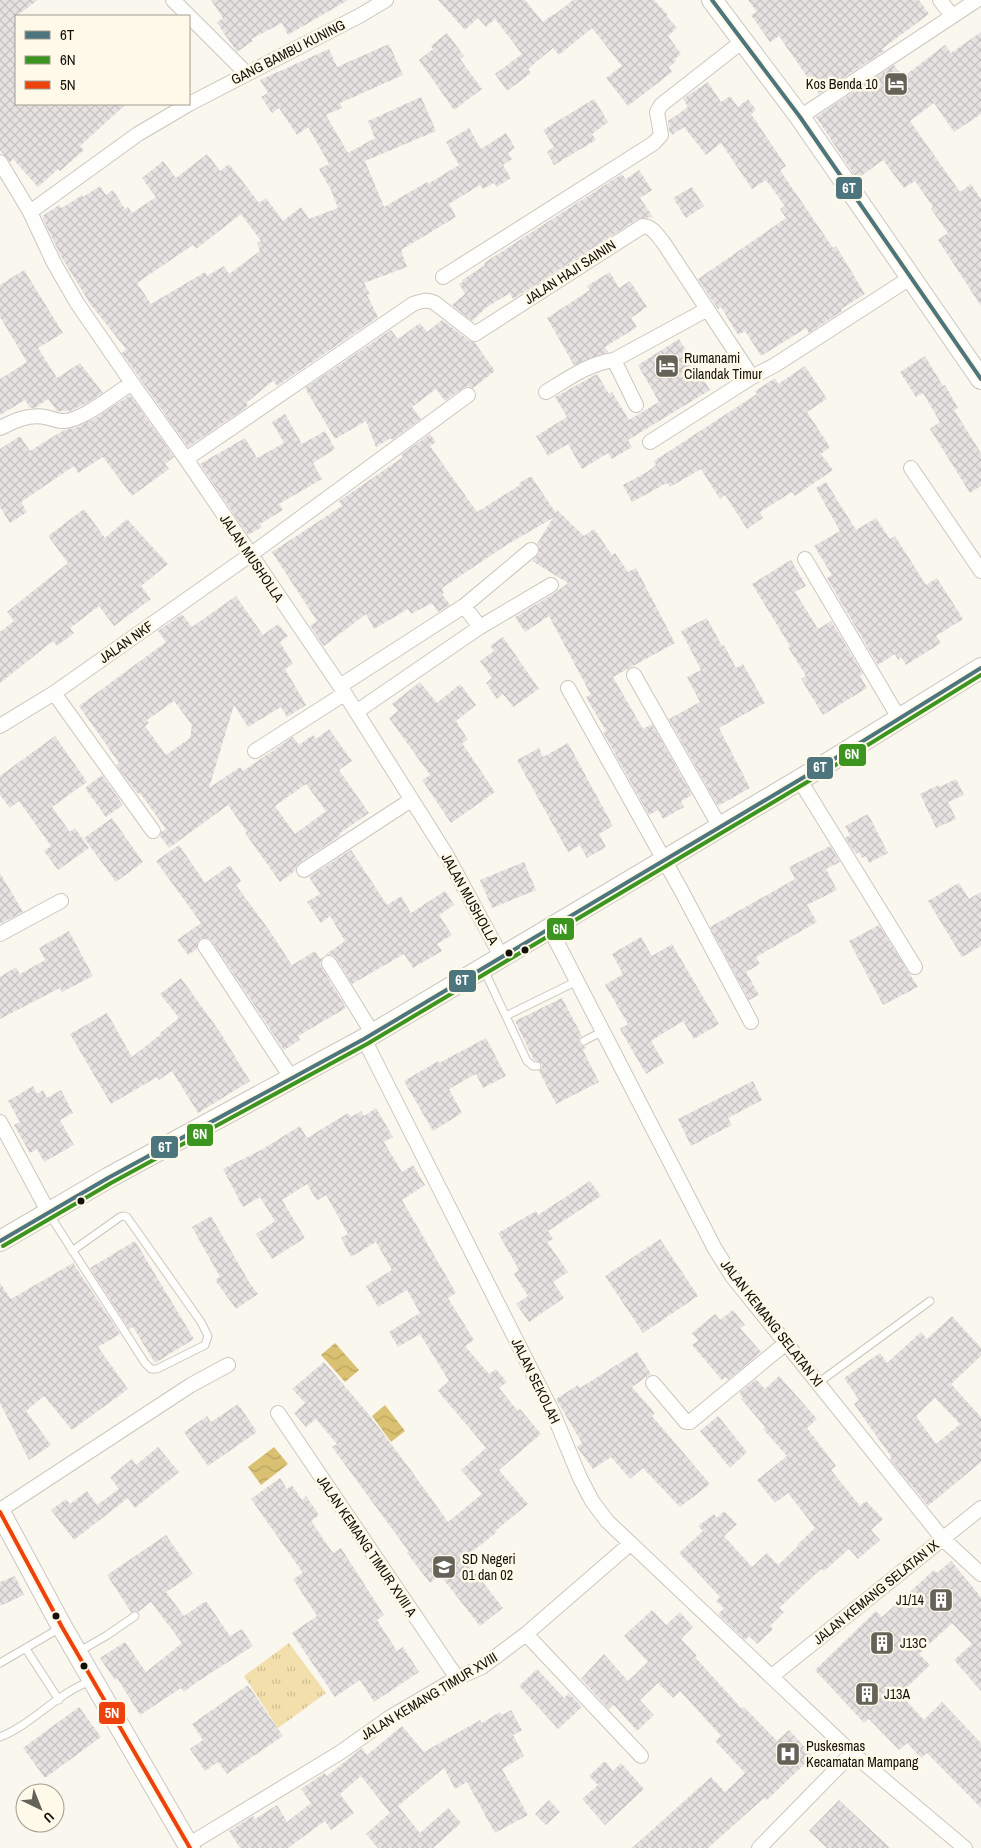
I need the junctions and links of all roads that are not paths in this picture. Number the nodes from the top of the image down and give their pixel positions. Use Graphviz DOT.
graph roads {
  1 [pos="173,0"];
  2 [pos="386,0"];
  3 [pos="712,0"];
  4 [pos="940,0"];
  5 [pos="977,0"];
  6 [pos="188,15"];
  7 [pos="952,16"];
  8 [pos="190,17"];
  9 [pos="744,40"];
  10 [pos="246,74"];
  11 [pos="190,103"];
  12 [pos="187,105"];
  13 [pos="800,118"];
  14 [pos="1,168"];
  15 [pos="30,212"];
  16 [pos="443,277"];
  17 [pos="910,278"];
  18 [pos="706,310"];
  19 [pos="614,360"];
  20 [pos="752,377"];
  21 [pos="981,379"];
  22 [pos="132,383"];
  23 [pos="546,392"];
  24 [pos="468,395"];
  25 [pos="636,405"];
  26 [pos="0,428"];
  27 [pos="650,442"];
  28 [pos="186,458"];
  29 [pos="911,468"];
  30 [pos="532,550"];
  31 [pos="250,555"];
  32 [pos="805,559"];
  33 [pos="981,570"];
  34 [pos="551,585"];
  35 [pos="464,606"];
  36 [pos="480,627"];
  37 [pos="981,668"];
  38 [pos="634,675"];
  39 [pos="568,688"];
  40 [pos="342,690"];
  41 [pos="54,692"];
  42 [pos="356,712"];
  43 [pos="899,718"];
  44 [pos="0,726"];
  45 [pos="255,751"];
  46 [pos="799,780"];
  47 [pos="411,800"];
  48 [pos="720,826"];
  49 [pos="153,832"];
  50 [pos="663,859"];
  51 [pos="304,870"];
  52 [pos="61,901"];
  53 [pos="549,927"];
  54 [pos="0,934"];
  55 [pos="205,946"];
  56 [pos="501,956"];
  57 [pos="329,963"];
  58 [pos="915,967"];
  59 [pos="484,969"];
  60 [pos="577,981"];
  61 [pos="506,1016"];
  62 [pos="751,1022"];
  63 [pos="603,1032"];
  64 [pos="368,1036"];
  65 [pos="584,1041"];
  66 [pos="537,1066"];
  67 [pos="292,1079"];
  68 [pos="0,1122"];
  69 [pos="49,1213"];
  70 [pos="0,1241"];
  71 [pos="72,1251"];
  72 [pos="930,1301"];
  73 [pos="786,1343"];
  74 [pos="228,1365"];
  75 [pos="653,1383"];
  76 [pos="818,1383"];
  77 [pos="278,1413"];
  78 [pos="981,1508"];
  79 [pos="0,1511"];
  80 [pos="942,1538"];
  81 [pos="630,1544"];
  82 [pos="981,1574"];
  83 [pos="135,1616"];
  84 [pos="62,1627"];
  85 [pos="526,1634"];
  86 [pos="26,1649"];
  87 [pos="77,1653"];
  88 [pos="0,1663"];
  89 [pos="772,1676"];
  90 [pos="457,1678"];
  91 [pos="93,1680"];
  92 [pos="59,1700"];
  93 [pos="0,1737"];
  94 [pos="852,1753"];
  95 [pos="641,1756"];
  96 [pos="189,1846"];
  97 [pos="759,1848"];
  98 [pos="966,1848"];
  1 -- 6 [label="street"];
  2 -- 10 [label="street, GANG BAMBU KUNING"];
  3 -- 9 [label="street"];
  4 -- 7 [label="street"];
  5 -- 7 [label="street"];
  7 -- 13 [label="street"];
  8 -- 10 [label="street"];
  9 -- 13 [label="street"];
  9 -- 16 [label="street"];
  10 -- 11 [label="street, GANG BAMBU KUNING"];
  12 -- 15 [label="street, GANG BAMBU KUNING"];
  13 -- 17 [label="street"];
  14 -- 15 [label="street, JALAN MUSHOLLA"];
  15 -- 22 [label="street, JALAN MUSHOLLA"];
  17 -- 20 [label="street"];
  17 -- 21 [label="street"];
  18 -- 19 [label="street"];
  18 -- 20 [label="street, JALAN HAJI SAININ"];
  18 -- 28 [label="street, JALAN HAJI SAININ"];
  19 -- 23 [label="street"];
  19 -- 25 [label="street"];
  20 -- 27 [label="street"];
  22 -- 26 [label="street"];
  22 -- 28 [label="street, JALAN MUSHOLLA"];
  24 -- 31 [label="street, JALAN NKF"];
  28 -- 31 [label="street, JALAN MUSHOLLA"];
  29 -- 33 [label="street"];
  30 -- 35 [label="street"];
  31 -- 40 [label="street, JALAN MUSHOLLA"];
  31 -- 41 [label="street, JALAN NKF"];
  32 -- 43 [label="street"];
  34 -- 36 [label="street"];
  35 -- 36 [label="street"];
  35 -- 40 [label="street"];
  36 -- 42 [label="street"];
  37 -- 43 [label="street"];
  38 -- 48 [label="street"];
  39 -- 50 [label="street"];
  40 -- 42 [label="street, JALAN MUSHOLLA"];
  40 -- 45 [label="street"];
  41 -- 44 [label="street, JALAN NKF"];
  41 -- 49 [label="street"];
  42 -- 47 [label="street, JALAN MUSHOLLA"];
  43 -- 46 [label="street"];
  46 -- 48 [label="street"];
  46 -- 58 [label="street"];
  47 -- 51 [label="street"];
  47 -- 56 [label="street, JALAN MUSHOLLA"];
  48 -- 50 [label="street"];
  50 -- 53 [label="street"];
  50 -- 62 [label="street"];
  52 -- 54 [label="street"];
  53 -- 56 [label="street"];
  53 -- 60 [label="street, JALAN KEMANG SELATAN XI"];
  55 -- 67 [label="street"];
  56 -- 59 [label="street"];
  57 -- 64 [label="street, JALAN SEKOLAH"];
  59 -- 61 [label="lane"];
  59 -- 64 [label="street"];
  60 -- 61 [label="lane"];
  60 -- 63 [label="street, JALAN KEMANG SELATAN XI"];
  61 -- 66 [label="lane"];
  63 -- 65 [label="lane"];
  63 -- 73 [label="street, JALAN KEMANG SELATAN XI"];
  64 -- 67 [label="street"];
  64 -- 81 [label="street, JALAN SEKOLAH"];
  67 -- 69 [label="street"];
  68 -- 69 [label="street"];
  69 -- 70 [label="street"];
  69 -- 71 [label="lane"];
  71 -- 71 [label="lane"];
  72 -- 76 [label="lane"];
  73 -- 75 [label="street"];
  73 -- 76 [label="street, JALAN KEMANG SELATAN XI"];
  74 -- 79 [label="street"];
  76 -- 80 [label="street, JALAN KEMANG SELATAN XI"];
  77 -- 90 [label="street, JALAN KEMANG TIMUR XVIII A"];
  78 -- 80 [label="street, JALAN KEMANG SELATAN IX"];
  79 -- 84 [label="street"];
  80 -- 82 [label="street, JALAN KEMANG SELATAN XI"];
  80 -- 89 [label="street, JALAN KEMANG SELATAN IX"];
  81 -- 85 [label="street, JALAN KEMANG TIMUR XVIII"];
  81 -- 89 [label="street, JALAN SEKOLAH"];
  83 -- 87 [label="lane"];
  84 -- 86 [label="lane"];
  84 -- 87 [label="street"];
  85 -- 90 [label="street, JALAN KEMANG TIMUR XVIII"];
  85 -- 95 [label="street"];
  86 -- 88 [label="lane"];
  86 -- 92 [label="lane"];
  87 -- 91 [label="street"];
  89 -- 94 [label="street, JALAN SEKOLAH"];
  90 -- 96 [label="street, JALAN KEMANG TIMUR XVIII"];
  91 -- 92 [label="lane"];
  91 -- 96 [label="street"];
  92 -- 93 [label="lane"];
  94 -- 97 [label="street"];
  94 -- 98 [label="street, JALAN SEKOLAH"];
}
